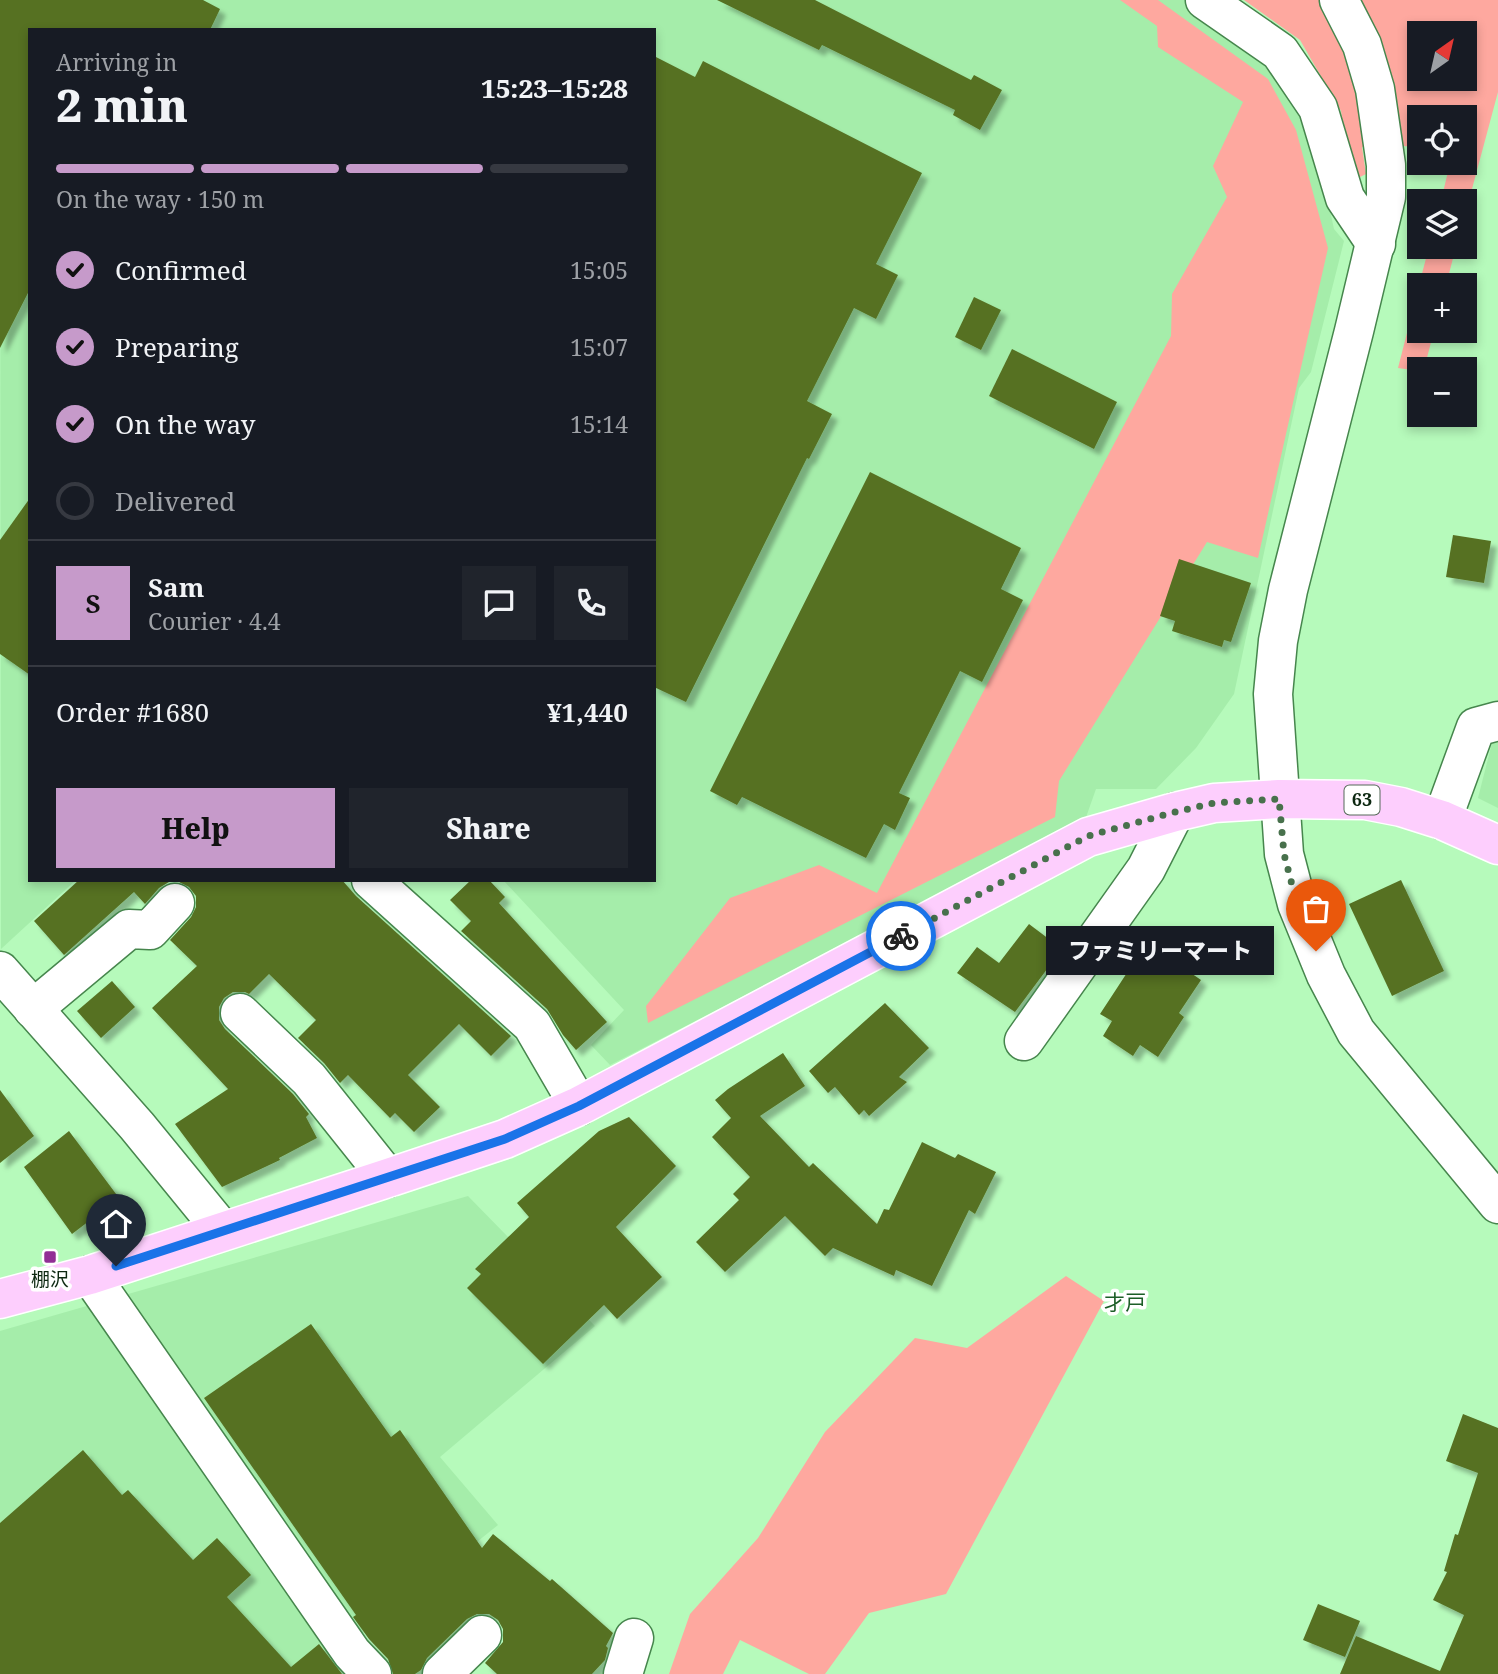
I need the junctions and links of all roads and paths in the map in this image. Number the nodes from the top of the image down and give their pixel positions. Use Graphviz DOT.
graph roads {
  1 [pos="1205,0"];
  2 [pos="1339,0"];
  3 [pos="1376,244"];
  4 [pos="1498,721"];
  5 [pos="1279,799"];
  6 [pos="1175,812"];
  7 [pos="1442,820"];
  8 [pos="1498,845"];
  9 [pos="395,888"];
  10 [pos="175,903"];
  11 [pos="0,971"];
  12 [pos="33,1009"];
  13 [pos="263,1021"];
  14 [pos="1024,1041"];
  15 [pos="579,1106"];
  16 [pos="388,1178"];
  17 [pos="1498,1204"];
  18 [pos="222,1230"];
  19 [pos="90,1275"];
  20 [pos="0,1299"];
  21 [pos="482,1635"];
  22 [pos="372,1674"];
  23 [pos="442,1674"];
  1 -- 3 [label="street"];
  2 -- 3 [label="street"];
  3 -- 5 [label="street"];
  4 -- 7 [label="street"];
  5 -- 6 [label="main road, 63"];
  5 -- 7 [label="main road, 63"];
  5 -- 17 [label="street"];
  6 -- 14 [label="street"];
  6 -- 15 [label="main road, 63"];
  7 -- 8 [label="main road, 63"];
  9 -- 15 [label="street"];
  10 -- 12 [label="street"];
  11 -- 12 [label="street"];
  12 -- 18 [label="street"];
  13 -- 16 [label="street"];
  15 -- 16 [label="main road, 63"];
  16 -- 18 [label="main road, 63"];
  18 -- 19 [label="main road, 63"];
  19 -- 20 [label="main road, 63"];
  19 -- 22 [label="street"];
  21 -- 23 [label="street"];
}
